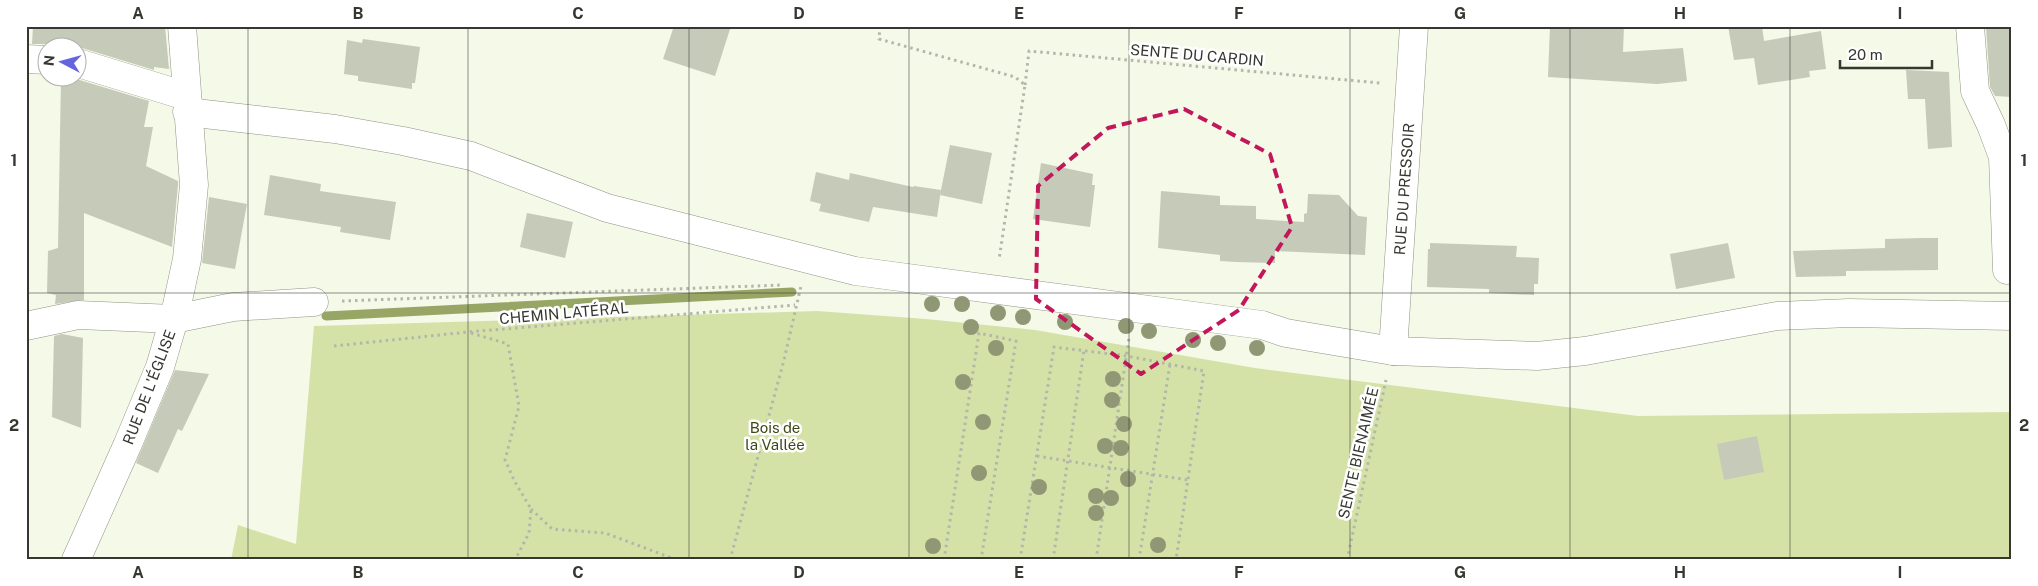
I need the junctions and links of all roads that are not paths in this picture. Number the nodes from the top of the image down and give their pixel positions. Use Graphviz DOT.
graph roads {
  1 [pos="182,26"];
  2 [pos="1414,26"];
  3 [pos="1970,26"];
  4 [pos="88,67"];
  5 [pos="186,104"];
  6 [pos="2007,270"];
  7 [pos="314,302"];
  8 [pos="2012,316"];
  9 [pos="174,319"];
  10 [pos="26,326"];
  11 [pos="1393,351"];
  12 [pos="76,560"];
  1 -- 5 [label="street, RUE DE L'ÉGLISE"];
  2 -- 11 [label="street, RUE DU PRESSOIR"];
  3 -- 6 [label="street"];
  4 -- 5 [label="street"];
  5 -- 9 [label="street, RUE DE L'ÉGLISE"];
  5 -- 11 [label="street"];
  7 -- 9 [label="street"];
  8 -- 11 [label="street"];
  9 -- 10 [label="street"];
  9 -- 12 [label="street, RUE DE L'ÉGLISE"];
}
